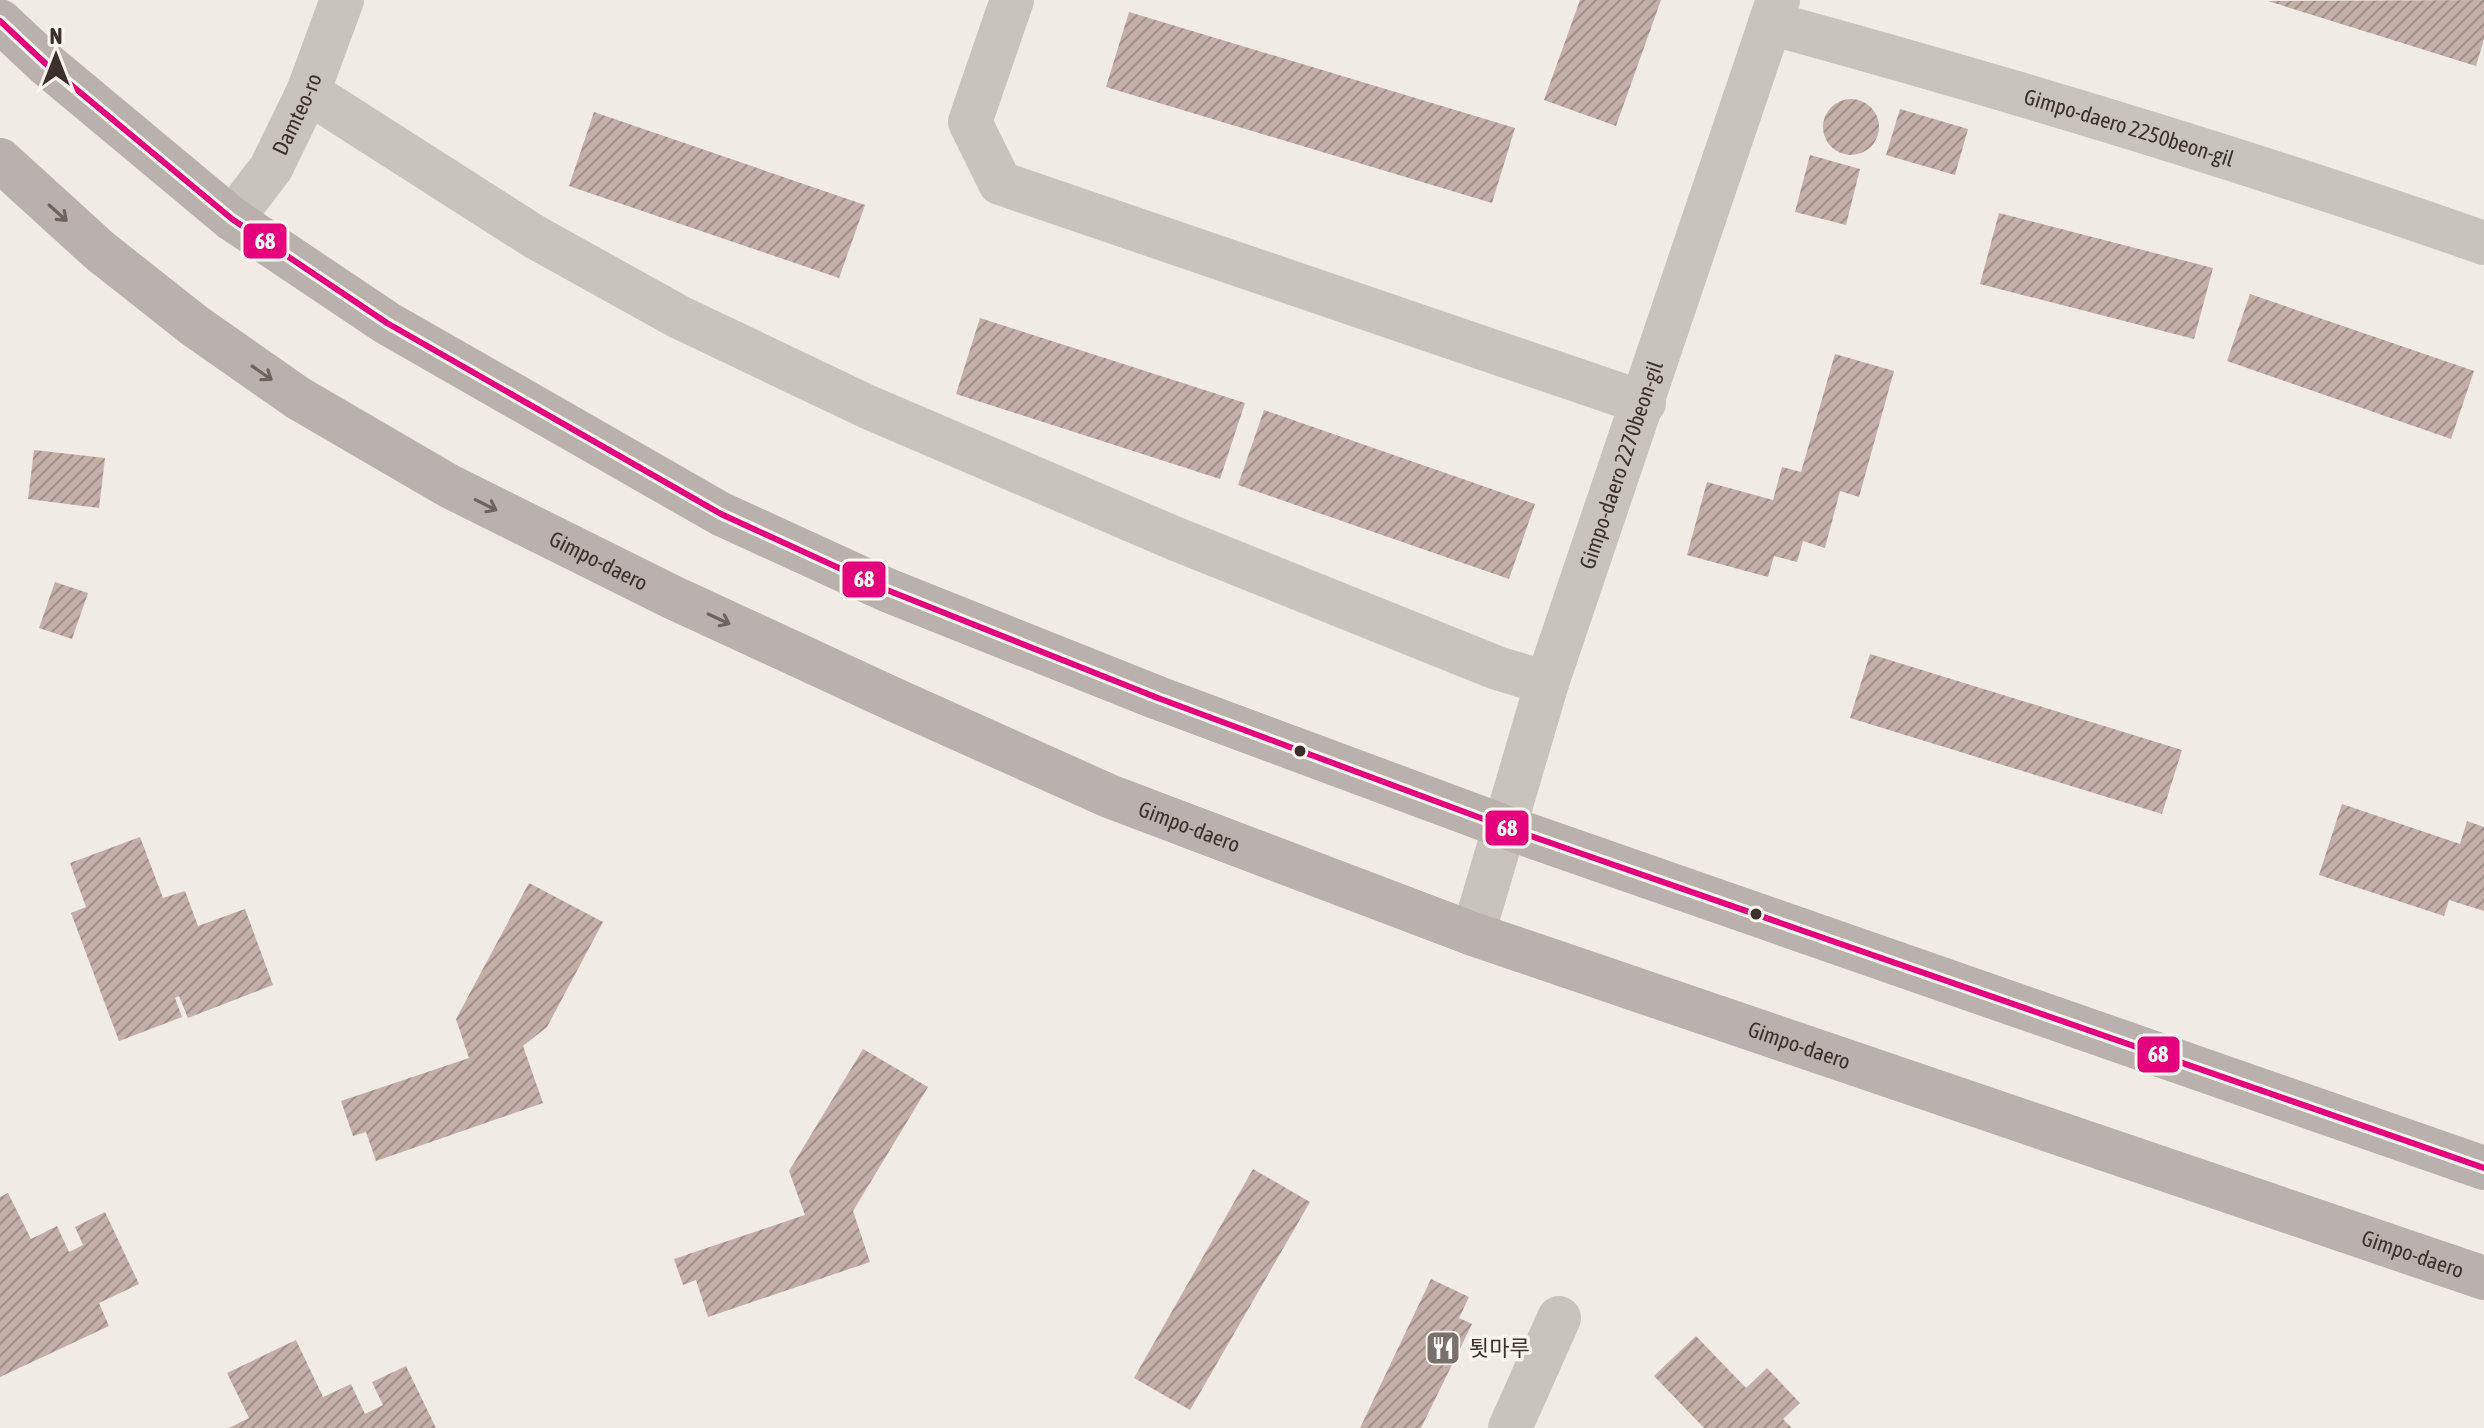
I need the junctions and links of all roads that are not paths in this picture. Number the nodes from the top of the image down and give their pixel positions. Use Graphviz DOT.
graph roads {
  1 [pos="342,0"];
  2 [pos="1012,0"];
  3 [pos="1774,11"];
  4 [pos="0,21"];
  5 [pos="308,92"];
  6 [pos="0,160"];
  7 [pos="232,219"];
  8 [pos="2484,243"];
  9 [pos="1644,403"];
  10 [pos="1547,683"];
  11 [pos="1505,827"];
  12 [pos="1473,934"];
  13 [pos="2484,1168"];
  14 [pos="2484,1278"];
  15 [pos="1559,1318"];
  16 [pos="1510,1428"];
  1 -- 5 [label="street, Damteo-ro"];
  2 -- 9 [label="street"];
  3 -- 8 [label="street, Gimpo-daero 2250beon-gil"];
  3 -- 9 [label="street, Gimpo-daero 2270beon-gil"];
  4 -- 7 [label="main road"];
  5 -- 7 [label="street, Damteo-ro"];
  5 -- 10 [label="street"];
  6 -- 12 [label="main road, Gimpo-daero, one-way"];
  7 -- 11 [label="main road"];
  9 -- 10 [label="street, Gimpo-daero 2270beon-gil"];
  10 -- 11 [label="street, Gimpo-daero 2270beon-gil"];
  11 -- 12 [label="street, Gimpo-daero 2270beon-gil"];
  11 -- 13 [label="main road"];
  12 -- 14 [label="main road, Gimpo-daero"];
  15 -- 16 [label="street"];
}
